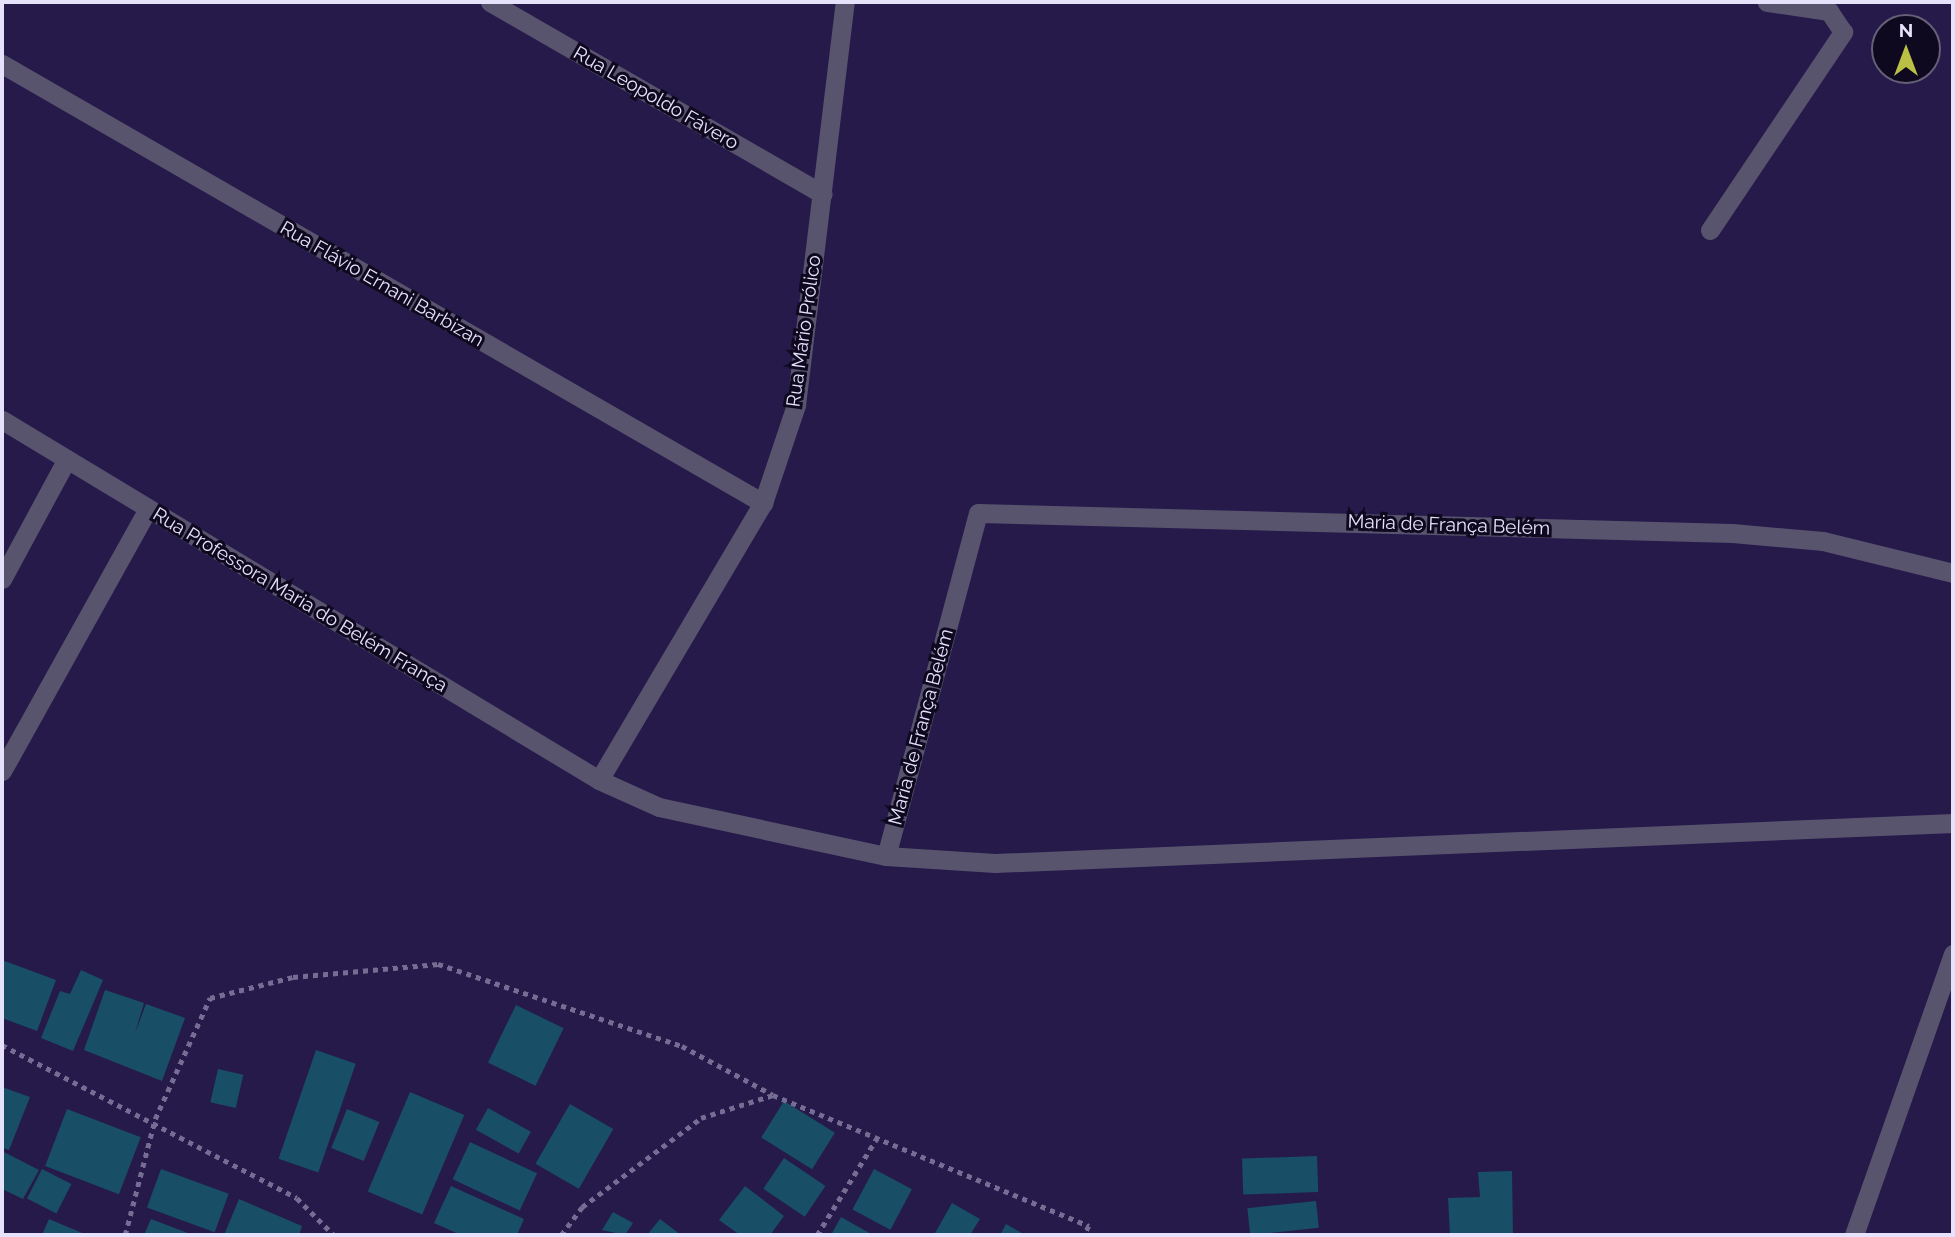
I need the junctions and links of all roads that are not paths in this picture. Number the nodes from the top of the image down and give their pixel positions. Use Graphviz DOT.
graph roads {
  1 [pos="490,2"];
  2 [pos="845,2"];
  3 [pos="1766,2"];
  4 [pos="2,64"];
  5 [pos="822,194"];
  6 [pos="1710,230"];
  7 [pos="2,420"];
  8 [pos="67,459"];
  9 [pos="763,503"];
  10 [pos="148,509"];
  11 [pos="1953,573"];
  12 [pos="2,579"];
  13 [pos="2,771"];
  14 [pos="599,780"];
  15 [pos="1953,823"];
  16 [pos="886,856"];
  17 [pos="1953,954"];
  18 [pos="1854,1235"];
  1 -- 5 [label="street, Rua Leopoldo Fávero"];
  2 -- 5 [label="street, Rua Mário Prólico"];
  3 -- 6 [label="street"];
  4 -- 9 [label="street, Rua Flávio Ernani Barbizan"];
  5 -- 9 [label="street, Rua Mário Prólico"];
  7 -- 8 [label="street, Rua Professora Maria do Belém França"];
  8 -- 10 [label="street, Rua Professora Maria do Belém França"];
  8 -- 12 [label="street"];
  9 -- 14 [label="street, Rua Mário Prólico"];
  10 -- 13 [label="street"];
  10 -- 14 [label="street, Rua Professora Maria do Belém França"];
  11 -- 16 [label="street, Maria de França Belém"];
  14 -- 16 [label="street, Rua Professora Maria do Belém França"];
  15 -- 16 [label="street"];
  17 -- 18 [label="street"];
}
